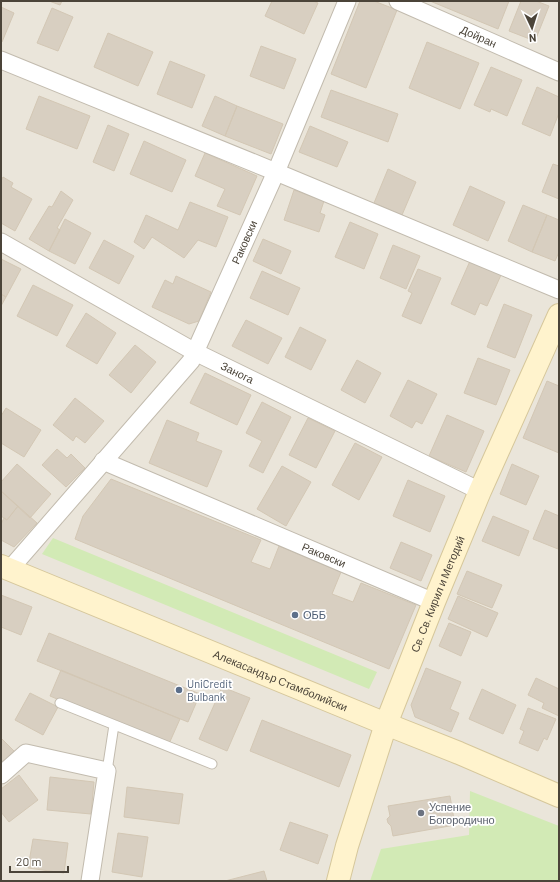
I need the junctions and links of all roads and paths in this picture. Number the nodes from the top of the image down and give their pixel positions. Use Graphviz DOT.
graph roads {
  1 [pos="347,1"];
  2 [pos="398,1"];
  3 [pos="1,60"];
  4 [pos="559,72"];
  5 [pos="276,172"];
  6 [pos="1,242"];
  7 [pos="559,290"];
  8 [pos="559,315"];
  9 [pos="195,352"];
  10 [pos="103,461"];
  11 [pos="480,491"];
  12 [pos="5,567"];
  13 [pos="434,602"];
  14 [pos="60,703"];
  15 [pos="386,724"];
  16 [pos="114,725"];
  17 [pos="212,764"];
  18 [pos="107,771"];
  19 [pos="1,775"];
  20 [pos="559,796"];
  21 [pos="90,881"];
  22 [pos="338,881"];
  1 -- 5 [label="street, Раковски"];
  2 -- 4 [label="street, Дойран"];
  3 -- 5 [label="street"];
  5 -- 7 [label="street"];
  5 -- 9 [label="street, Раковски"];
  6 -- 9 [label="street, Занога"];
  8 -- 11 [label="street, Св. Св. Кирил и Методий"];
  9 -- 10 [label="street, Раковски"];
  9 -- 11 [label="street, Занога"];
  10 -- 12 [label="street, Раковски"];
  10 -- 13 [label="street, Раковски"];
  11 -- 13 [label="street, Св. Св. Кирил и Методий"];
  12 -- 15 [label="street, Алекасандър Стамболийски"];
  13 -- 15 [label="street, Св. Св. Кирил и Методий"];
  14 -- 16 [label="lane"];
  15 -- 20 [label="street, Алекасандър Стамболийски"];
  15 -- 22 [label="street, Св. Св. Кирил и Методий"];
  16 -- 17 [label="lane"];
  16 -- 18 [label="lane"];
  18 -- 19 [label="street"];
  18 -- 21 [label="street"];
}
